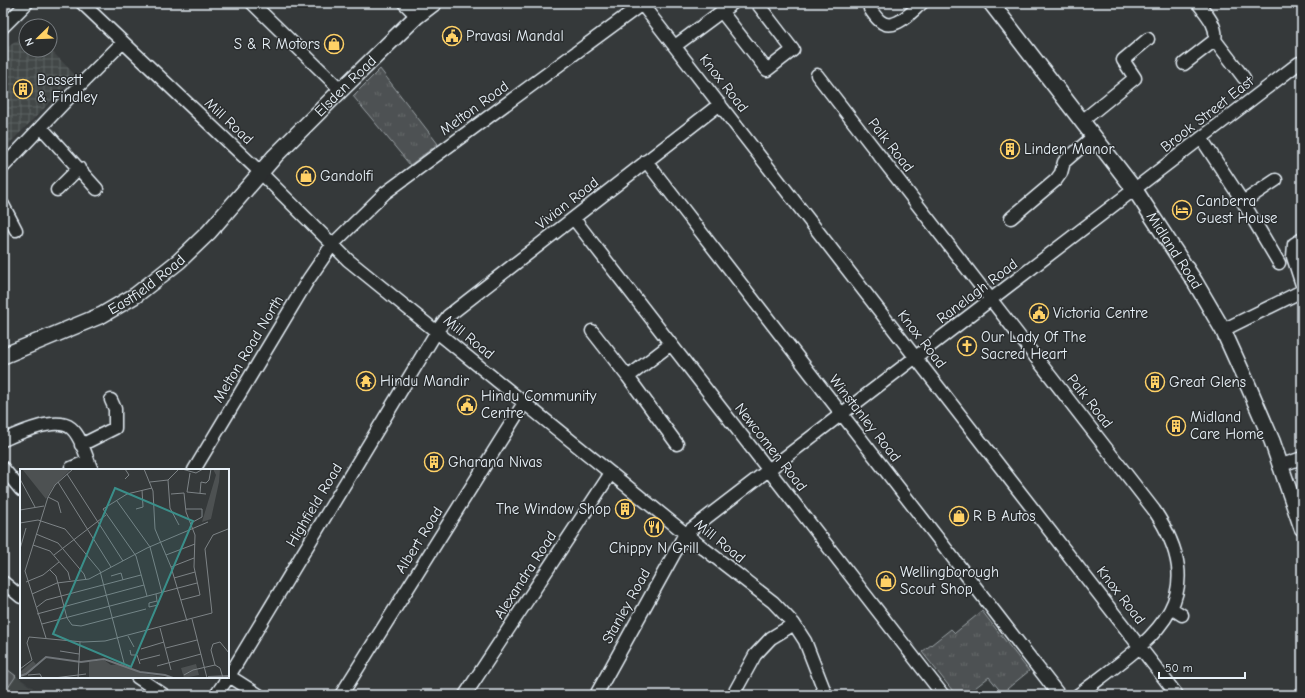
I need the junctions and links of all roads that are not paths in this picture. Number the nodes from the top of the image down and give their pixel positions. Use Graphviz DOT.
graph roads {
  1 [pos="82,3"];
  2 [pos="252,3"];
  3 [pos="404,3"];
  4 [pos="434,3"];
  5 [pos="733,3"];
  6 [pos="757,3"];
  7 [pos="922,3"];
  8 [pos="991,3"];
  9 [pos="1198,3"];
  10 [pos="22,4"];
  11 [pos="642,4"];
  12 [pos="870,9"];
  13 [pos="721,12"];
  14 [pos="417,16"];
  15 [pos="3,27"];
  16 [pos="1148,39"];
  17 [pos="1214,40"];
  18 [pos="122,43"];
  19 [pos="675,46"];
  20 [pos="1299,63"];
  21 [pos="1184,64"];
  22 [pos="817,75"];
  23 [pos="1244,78"];
  24 [pos="341,90"];
  25 [pos="720,104"];
  26 [pos="1082,121"];
  27 [pos="41,127"];
  28 [pos="1094,136"];
  29 [pos="1201,138"];
  30 [pos="646,161"];
  31 [pos="3,167"];
  32 [pos="79,168"];
  33 [pos="260,173"];
  34 [pos="1276,180"];
  35 [pos="97,189"];
  36 [pos="57,190"];
  37 [pos="1135,190"];
  38 [pos="1243,202"];
  39 [pos="3,205"];
  40 [pos="1011,218"];
  41 [pos="574,219"];
  42 [pos="16,230"];
  43 [pos="1302,239"];
  44 [pos="332,245"];
  45 [pos="1279,263"];
  46 [pos="1300,281"];
  47 [pos="1302,291"];
  48 [pos="991,300"];
  49 [pos="1223,330"];
  50 [pos="437,331"];
  51 [pos="592,331"];
  52 [pos="671,344"];
  53 [pos="3,356"];
  54 [pos="916,357"];
  55 [pos="628,377"];
  56 [pos="111,400"];
  57 [pos="524,402"];
  58 [pos="842,414"];
  59 [pos="3,440"];
  60 [pos="677,444"];
  61 [pos="81,445"];
  62 [pos="1302,458"];
  63 [pos="90,466"];
  64 [pos="1279,466"];
  65 [pos="3,468"];
  66 [pos="71,468"];
  67 [pos="195,469"];
  68 [pos="768,470"];
  69 [pos="611,473"];
  70 [pos="20,489"];
  71 [pos="1302,528"];
  72 [pos="685,534"];
  73 [pos="3,582"];
  74 [pos="20,596"];
  75 [pos="1171,608"];
  76 [pos="1182,615"];
  77 [pos="794,624"];
  78 [pos="1140,647"];
  79 [pos="229,676"];
  80 [pos="138,678"];
  81 [pos="228,678"];
  82 [pos="164,695"];
  83 [pos="216,695"];
  84 [pos="259,695"];
  85 [pos="341,695"];
  86 [pos="465,695"];
  87 [pos="596,695"];
  88 [pos="733,695"];
  89 [pos="826,695"];
  90 [pos="943,695"];
  91 [pos="1059,695"];
  92 [pos="1078,695"];
  93 [pos="1177,695"];
  1 -- 18 [label="street, Mill Road"];
  2 -- 24 [label="street"];
  3 -- 14 [label="street"];
  4 -- 14 [label="main road, Elsden Road"];
  5 -- 13 [label="street"];
  6 -- 13 [label="street"];
  7 -- 12 [label="street"];
  8 -- 26 [label="main road, Midland Road"];
  9 -- 17 [label="street"];
  10 -- 15 [label="street"];
  11 -- 19 [label="street, Knox Road"];
  11 -- 44 [label="street, Melton Road"];
  13 -- 19 [label="street"];
  14 -- 24 [label="main road, Elsden Road"];
  16 -- 26 [label="street"];
  17 -- 21 [label="street"];
  17 -- 23 [label="street"];
  18 -- 27 [label="street"];
  18 -- 33 [label="street, Mill Road"];
  19 -- 25 [label="street, Knox Road"];
  20 -- 29 [label="street, Brook Street East"];
  22 -- 48 [label="street, Palk Road"];
  24 -- 33 [label="main road, Elsden Road"];
  25 -- 30 [label="street, Vivian Road"];
  25 -- 54 [label="street, Knox Road"];
  26 -- 28 [label="main road, Midland Road"];
  27 -- 31 [label="street"];
  27 -- 32 [label="street"];
  28 -- 37 [label="main road, Midland Road"];
  28 -- 40 [label="street"];
  29 -- 37 [label="street, Brook Street East"];
  29 -- 38 [label="street"];
  30 -- 41 [label="street, Vivian Road"];
  30 -- 58 [label="street, Winstanley Road"];
  32 -- 35 [label="street"];
  32 -- 36 [label="street"];
  33 -- 44 [label="street, Mill Road"];
  33 -- 53 [label="main road, Eastfield Road"];
  34 -- 38 [label="street"];
  37 -- 48 [label="street, Ranelagh Road"];
  37 -- 49 [label="main road, Midland Road"];
  38 -- 45 [label="street"];
  39 -- 42 [label="street"];
  41 -- 50 [label="street, Vivian Road"];
  41 -- 52 [label="street, Newcomen Road"];
  43 -- 46 [label="street"];
  44 -- 50 [label="street, Mill Road"];
  44 -- 67 [label="street, Melton Road North"];
  47 -- 49 [label="street"];
  48 -- 54 [label="street, Ranelagh Road"];
  48 -- 75 [label="street, Palk Road"];
  49 -- 64 [label="main road, Midland Road"];
  50 -- 57 [label="street, Mill Road"];
  50 -- 79 [label="street, Highfield Road"];
  51 -- 55 [label="street"];
  52 -- 55 [label="street"];
  52 -- 68 [label="street, Newcomen Road"];
  54 -- 58 [label="street, Ranelagh Road"];
  54 -- 78 [label="street, Knox Road"];
  55 -- 60 [label="street"];
  56 -- 61 [label="street"];
  57 -- 69 [label="street, Mill Road"];
  57 -- 85 [label="street, Albert Road"];
  58 -- 68 [label="street, Ranelagh Road"];
  58 -- 91 [label="street, Winstanley Road"];
  59 -- 61 [label="street"];
  61 -- 63 [label="street"];
  62 -- 64 [label="street"];
  63 -- 66 [label="street"];
  64 -- 71 [label="main road, Midland Road"];
  65 -- 70 [label="street"];
  68 -- 72 [label="street, Ranelagh Road"];
  68 -- 90 [label="street, Newcomen Road"];
  69 -- 72 [label="street, Mill Road"];
  69 -- 86 [label="street, Alexandra Road"];
  72 -- 77 [label="street, Mill Road"];
  72 -- 87 [label="street, Stanley Road"];
  73 -- 74 [label="street"];
  75 -- 76 [label="street"];
  75 -- 78 [label="street, Palk Road"];
  77 -- 88 [label="street"];
  77 -- 89 [label="street, Mill Road"];
  78 -- 92 [label="street, Palk Road"];
  78 -- 93 [label="street, Knox Road"];
  79 -- 84 [label="street"];
  80 -- 82 [label="street"];
  81 -- 83 [label="street, Highfield Road"];
}
